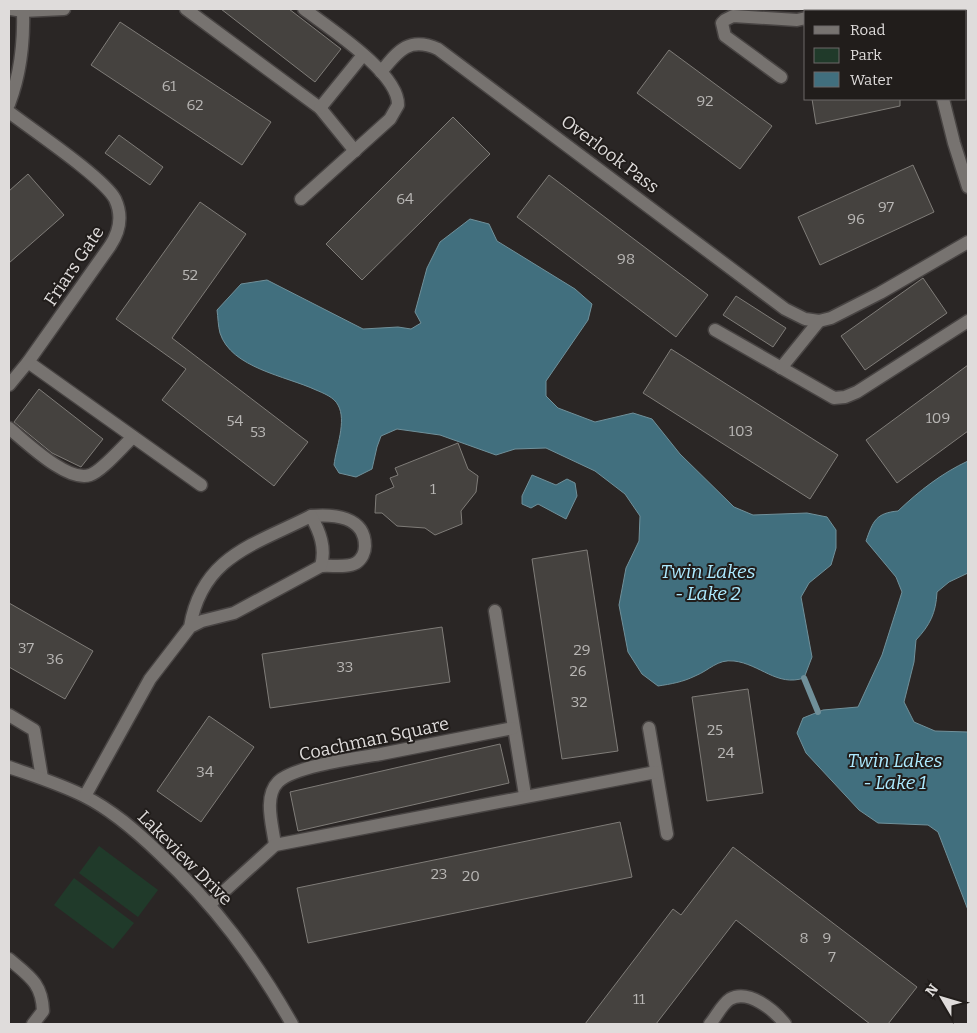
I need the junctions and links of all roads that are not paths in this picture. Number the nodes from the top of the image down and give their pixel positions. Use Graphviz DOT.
graph roads {
  1 [pos="19,9"];
  2 [pos="64,9"];
  3 [pos="186,9"];
  4 [pos="304,9"];
  5 [pos="804,18"];
  6 [pos="363,55"];
  7 [pos="380,72"];
  8 [pos="781,77"];
  9 [pos="943,100"];
  10 [pos="9,104"];
  11 [pos="320,108"];
  12 [pos="9,112"];
  13 [pos="354,151"];
  14 [pos="968,187"];
  15 [pos="301,199"];
  16 [pos="968,242"];
  17 [pos="968,321"];
  18 [pos="819,322"];
  19 [pos="715,330"];
  20 [pos="28,362"];
  21 [pos="781,368"];
  22 [pos="9,385"];
  23 [pos="9,428"];
  24 [pos="133,436"];
  25 [pos="201,485"];
  26 [pos="311,516"];
  27 [pos="321,566"];
  28 [pos="494,611"];
  29 [pos="190,627"];
  30 [pos="9,715"];
  31 [pos="513,728"];
  32 [pos="649,728"];
  33 [pos="9,767"];
  34 [pos="656,772"];
  35 [pos="42,778"];
  36 [pos="525,795"];
  37 [pos="85,796"];
  38 [pos="667,834"];
  39 [pos="276,845"];
  40 [pos="210,904"];
  41 [pos="9,959"];
  42 [pos="33,1024"];
  43 [pos="292,1024"];
  44 [pos="710,1024"];
  45 [pos="785,1024"];
  1 -- 2 [label="street"];
  1 -- 10 [label="street"];
  3 -- 11 [label="street"];
  4 -- 6 [label="street"];
  5 -- 8 [label="street"];
  6 -- 7 [label="street"];
  6 -- 11 [label="street"];
  7 -- 13 [label="street"];
  7 -- 18 [label="street, Overlook Pass"];
  9 -- 14 [label="street"];
  11 -- 13 [label="street"];
  12 -- 20 [label="street, Friars Gate"];
  13 -- 15 [label="street"];
  16 -- 18 [label="street"];
  17 -- 21 [label="street"];
  18 -- 21 [label="street"];
  19 -- 21 [label="street"];
  20 -- 22 [label="street, Friars Gate"];
  20 -- 24 [label="street"];
  23 -- 24 [label="street"];
  24 -- 25 [label="street"];
  26 -- 27 [label="street"];
  26 -- 27 [label="street"];
  26 -- 29 [label="street"];
  27 -- 29 [label="street"];
  28 -- 31 [label="street"];
  29 -- 37 [label="street"];
  30 -- 35 [label="street"];
  31 -- 36 [label="street"];
  31 -- 39 [label="street, Coachman Square"];
  32 -- 34 [label="street"];
  33 -- 35 [label="street, Lakeview Drive"];
  34 -- 36 [label="street"];
  34 -- 38 [label="street"];
  35 -- 37 [label="street, Lakeview Drive"];
  36 -- 39 [label="street"];
  37 -- 40 [label="street, Lakeview Drive"];
  39 -- 40 [label="street"];
  40 -- 43 [label="street, Lakeview Drive"];
  41 -- 42 [label="street"];
  44 -- 45 [label="street"];
}
